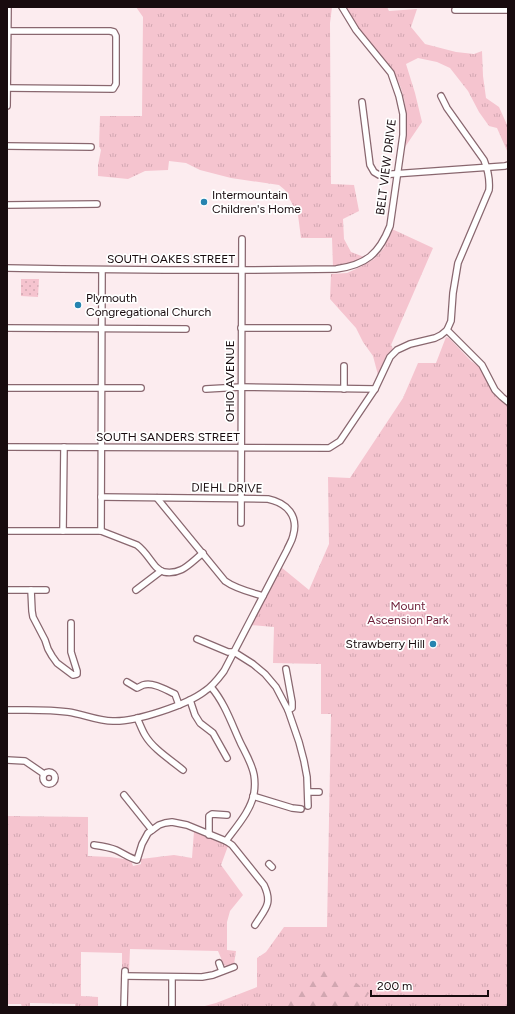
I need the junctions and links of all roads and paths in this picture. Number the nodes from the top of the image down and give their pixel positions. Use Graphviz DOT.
graph roads {
  1 [pos="8,7"];
  2 [pos="342,7"];
  3 [pos="455,10"];
  4 [pos="508,10"];
  5 [pos="7,31"];
  6 [pos="7,88"];
  7 [pos="441,96"];
  8 [pos="362,102"];
  9 [pos="7,106"];
  10 [pos="7,146"];
  11 [pos="91,147"];
  12 [pos="508,166"];
  13 [pos="487,168"];
  14 [pos="398,173"];
  15 [pos="97,204"];
  16 [pos="7,205"];
  17 [pos="242,239"];
  18 [pos="7,268"];
  19 [pos="336,269"];
  20 [pos="102,270"];
  21 [pos="241,270"];
  22 [pos="7,328"];
  23 [pos="241,328"];
  24 [pos="328,328"];
  25 [pos="102,329"];
  26 [pos="186,329"];
  27 [pos="447,330"];
  28 [pos="344,366"];
  29 [pos="241,387"];
  30 [pos="7,388"];
  31 [pos="101,388"];
  32 [pos="142,388"];
  33 [pos="206,389"];
  34 [pos="344,389"];
  35 [pos="375,389"];
  36 [pos="508,402"];
  37 [pos="7,447"];
  38 [pos="64,447"];
  39 [pos="101,448"];
  40 [pos="241,448"];
  41 [pos="101,497"];
  42 [pos="157,498"];
  43 [pos="241,499"];
  44 [pos="241,523"];
  45 [pos="7,531"];
  46 [pos="64,531"];
  47 [pos="101,531"];
  48 [pos="203,553"];
  49 [pos="161,571"];
  50 [pos="7,590"];
  51 [pos="31,590"];
  52 [pos="46,590"];
  53 [pos="136,590"];
  54 [pos="263,596"];
  55 [pos="71,623"];
  56 [pos="197,639"];
  57 [pos="234,652"];
  58 [pos="286,669"];
  59 [pos="128,682"];
  60 [pos="211,687"];
  61 [pos="190,700"];
  62 [pos="179,705"];
  63 [pos="7,710"];
  64 [pos="288,710"];
  65 [pos="137,718"];
  66 [pos="227,758"];
  67 [pos="7,760"];
  68 [pos="183,770"];
  69 [pos="44,774"];
  70 [pos="308,792"];
  71 [pos="318,792"];
  72 [pos="124,795"];
  73 [pos="253,796"];
  74 [pos="308,806"];
  75 [pos="301,809"];
  76 [pos="227,815"];
  77 [pos="152,830"];
  78 [pos="209,835"];
  79 [pos="226,841"];
  80 [pos="94,845"];
  81 [pos="255,925"];
  82 [pos="219,962"];
  83 [pos="234,967"];
  84 [pos="222,971"];
  85 [pos="172,977"];
  86 [pos="124,1007"];
  87 [pos="172,1007"];
  1 -- 5 [label="street"];
  2 -- 14 [label="street, BELT VIEW DRIVE"];
  3 -- 4 [label="street"];
  5 -- 6 [label="street"];
  5 -- 6 [label="street"];
  6 -- 9 [label="street"];
  7 -- 13 [label="street"];
  8 -- 14 [label="street"];
  10 -- 11 [label="street"];
  12 -- 13 [label="street"];
  13 -- 14 [label="street"];
  13 -- 27 [label="street"];
  14 -- 19 [label="street, BELT VIEW DRIVE"];
  15 -- 16 [label="street"];
  17 -- 21 [label="street, OHIO AVENUE"];
  18 -- 20 [label="street, SOUTH OAKES STREET"];
  19 -- 21 [label="street, SOUTH OAKES STREET"];
  20 -- 21 [label="street, SOUTH OAKES STREET"];
  20 -- 25 [label="street"];
  21 -- 23 [label="street, OHIO AVENUE"];
  22 -- 25 [label="street"];
  23 -- 24 [label="street"];
  23 -- 29 [label="street, OHIO AVENUE"];
  25 -- 26 [label="street"];
  25 -- 31 [label="street"];
  27 -- 35 [label="street"];
  27 -- 36 [label="street"];
  28 -- 34 [label="street"];
  29 -- 33 [label="street"];
  29 -- 34 [label="street"];
  29 -- 40 [label="street, OHIO AVENUE"];
  30 -- 31 [label="street"];
  31 -- 32 [label="street"];
  31 -- 39 [label="street"];
  34 -- 35 [label="street"];
  35 -- 40 [label="street, SOUTH SANDERS STREET"];
  37 -- 38 [label="street, SOUTH SANDERS STREET"];
  38 -- 39 [label="street, SOUTH SANDERS STREET"];
  38 -- 46 [label="street"];
  39 -- 40 [label="street, SOUTH SANDERS STREET"];
  39 -- 41 [label="street"];
  40 -- 43 [label="street, OHIO AVENUE"];
  41 -- 42 [label="street, DIEHL DRIVE"];
  41 -- 47 [label="street"];
  42 -- 43 [label="street, DIEHL DRIVE"];
  42 -- 48 [label="street"];
  43 -- 44 [label="street, OHIO AVENUE"];
  43 -- 54 [label="street, DIEHL DRIVE"];
  45 -- 46 [label="street"];
  46 -- 47 [label="street"];
  47 -- 49 [label="street"];
  48 -- 49 [label="street"];
  48 -- 54 [label="street"];
  49 -- 53 [label="street"];
  50 -- 51 [label="street"];
  51 -- 52 [label="street"];
  51 -- 55 [label="street"];
  54 -- 57 [label="street, DIEHL DRIVE"];
  56 -- 57 [label="street"];
  57 -- 60 [label="street, DIEHL DRIVE"];
  57 -- 64 [label="street"];
  58 -- 64 [label="street"];
  59 -- 62 [label="street"];
  60 -- 61 [label="street, DIEHL DRIVE"];
  60 -- 73 [label="street"];
  61 -- 62 [label="street, DIEHL DRIVE"];
  61 -- 66 [label="street"];
  62 -- 65 [label="street, DIEHL DRIVE"];
  63 -- 65 [label="street, DIEHL DRIVE"];
  64 -- 70 [label="street"];
  65 -- 68 [label="street"];
  67 -- 69 [label="street"];
  70 -- 71 [label="street"];
  70 -- 74 [label="street"];
  72 -- 77 [label="street"];
  73 -- 75 [label="street"];
  73 -- 79 [label="street"];
  76 -- 78 [label="street"];
  77 -- 78 [label="street"];
  77 -- 80 [label="street"];
  78 -- 79 [label="street"];
  79 -- 81 [label="street"];
  82 -- 84 [label="street"];
  83 -- 84 [label="street"];
  84 -- 85 [label="street"];
  85 -- 86 [label="street"];
  85 -- 87 [label="street"];
}
